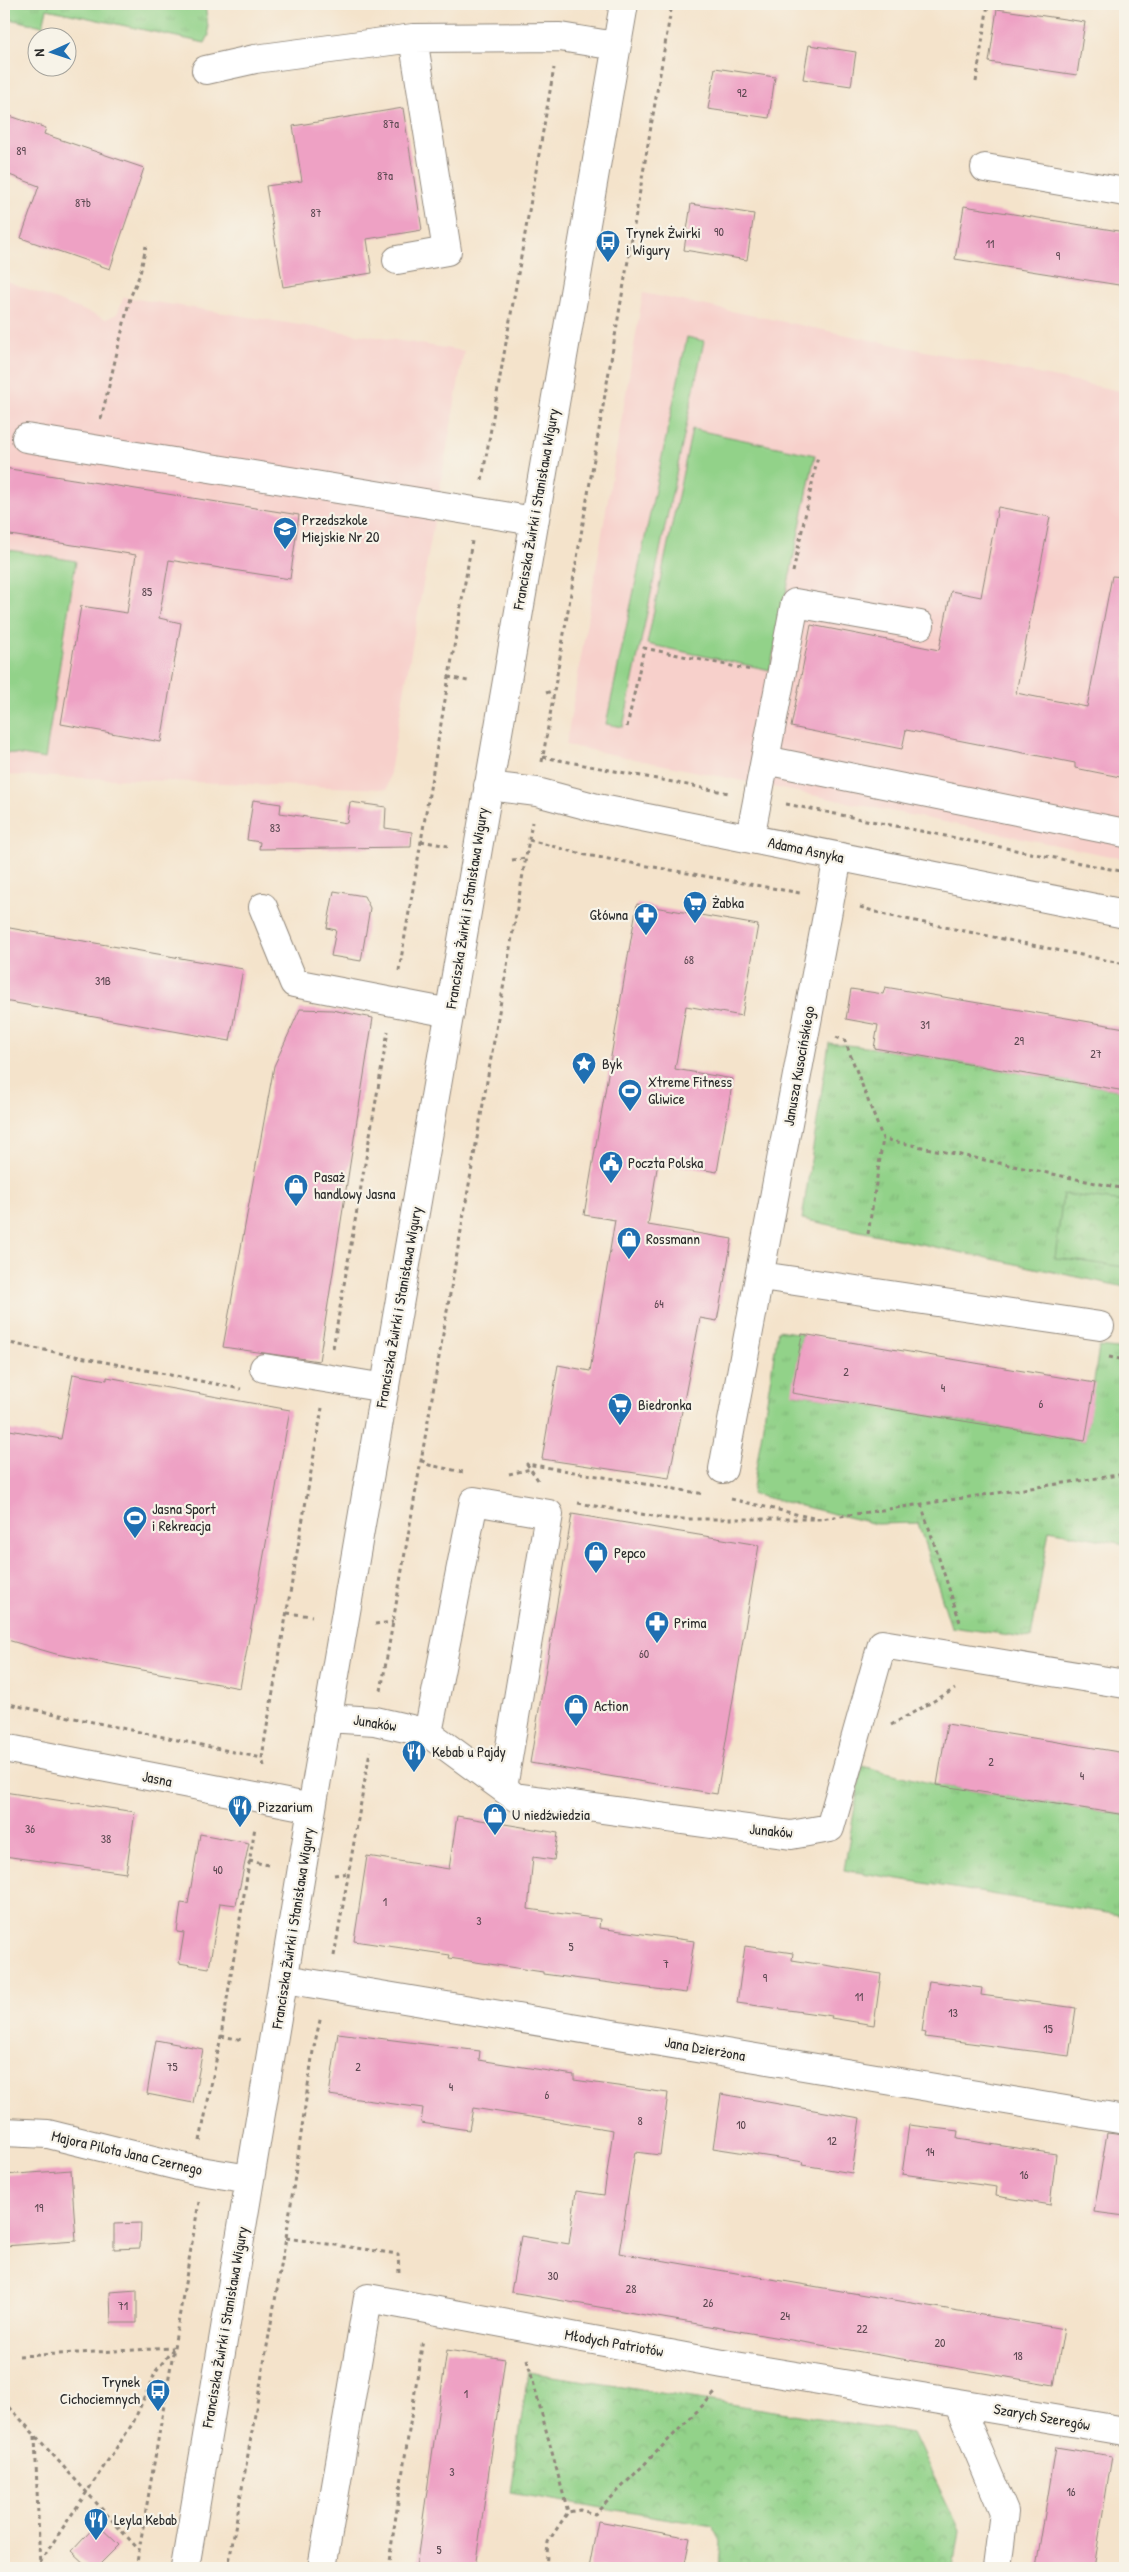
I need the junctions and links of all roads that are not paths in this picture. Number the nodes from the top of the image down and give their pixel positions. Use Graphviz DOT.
graph roads {
  1 [pos="624,4"];
  2 [pos="413,38"];
  3 [pos="616,46"];
  4 [pos="206,70"];
  5 [pos="985,168"];
  6 [pos="1125,192"];
  7 [pos="397,260"];
  8 [pos="26,438"];
  9 [pos="534,521"];
  10 [pos="920,625"];
  11 [pos="765,760"];
  12 [pos="488,786"];
  13 [pos="1125,833"];
  14 [pos="750,838"];
  15 [pos="838,857"];
  16 [pos="263,907"];
  17 [pos="1125,914"];
  18 [pos="450,1013"];
  19 [pos="761,1276"];
  20 [pos="1100,1326"];
  21 [pos="264,1368"];
  22 [pos="385,1388"];
  23 [pos="723,1469"];
  24 [pos="1125,1684"];
  25 [pos="327,1718"];
  26 [pos="428,1734"];
  27 [pos="4,1748"];
  28 [pos="503,1788"];
  29 [pos="312,1808"];
  30 [pos="285,1979"];
  31 [pos="1125,2120"];
  32 [pos="4,2132"];
  33 [pos="250,2180"];
  34 [pos="958,2403"];
  35 [pos="1125,2431"];
  36 [pos="185,2568"];
  37 [pos="322,2568"];
  38 [pos="997,2568"];
  1 -- 3 [label="street, Franciszka Żwirki i Stanisława Wigury"];
  2 -- 3 [label="street"];
  2 -- 4 [label="street"];
  2 -- 7 [label="street"];
  3 -- 9 [label="street, Franciszka Żwirki i Stanisława Wigury"];
  5 -- 6 [label="street"];
  8 -- 9 [label="street"];
  9 -- 12 [label="street, Franciszka Żwirki i Stanisława Wigury"];
  10 -- 11 [label="street"];
  11 -- 13 [label="street"];
  11 -- 14 [label="street"];
  12 -- 14 [label="street, Adama Asnyka"];
  12 -- 18 [label="street, Franciszka Żwirki i Stanisława Wigury"];
  14 -- 15 [label="street, Adama Asnyka"];
  15 -- 17 [label="street, Adama Asnyka"];
  15 -- 19 [label="street, Janusza Kusocińskiego"];
  16 -- 18 [label="street"];
  18 -- 22 [label="street, Franciszka Żwirki i Stanisława Wigury"];
  19 -- 20 [label="street"];
  19 -- 23 [label="street, Janusza Kusocińskiego"];
  21 -- 22 [label="street"];
  22 -- 25 [label="street, Franciszka Żwirki i Stanisława Wigury"];
  24 -- 28 [label="street, Junaków"];
  25 -- 26 [label="street, Junaków"];
  25 -- 29 [label="street, Franciszka Żwirki i Stanisława Wigury"];
  26 -- 28 [label="street, Junaków"];
  26 -- 28 [label="street"];
  27 -- 29 [label="street, Jasna"];
  29 -- 30 [label="street, Franciszka Żwirki i Stanisława Wigury"];
  30 -- 31 [label="street, Jana Dzierżona"];
  30 -- 33 [label="street, Franciszka Żwirki i Stanisława Wigury"];
  32 -- 33 [label="street, Majora Pilota Jana Czernego"];
  33 -- 36 [label="street, Franciszka Żwirki i Stanisława Wigury"];
  34 -- 35 [label="street, Szarych Szeregów"];
  34 -- 37 [label="street, Młodych Patriotów"];
  34 -- 38 [label="street"];
}
